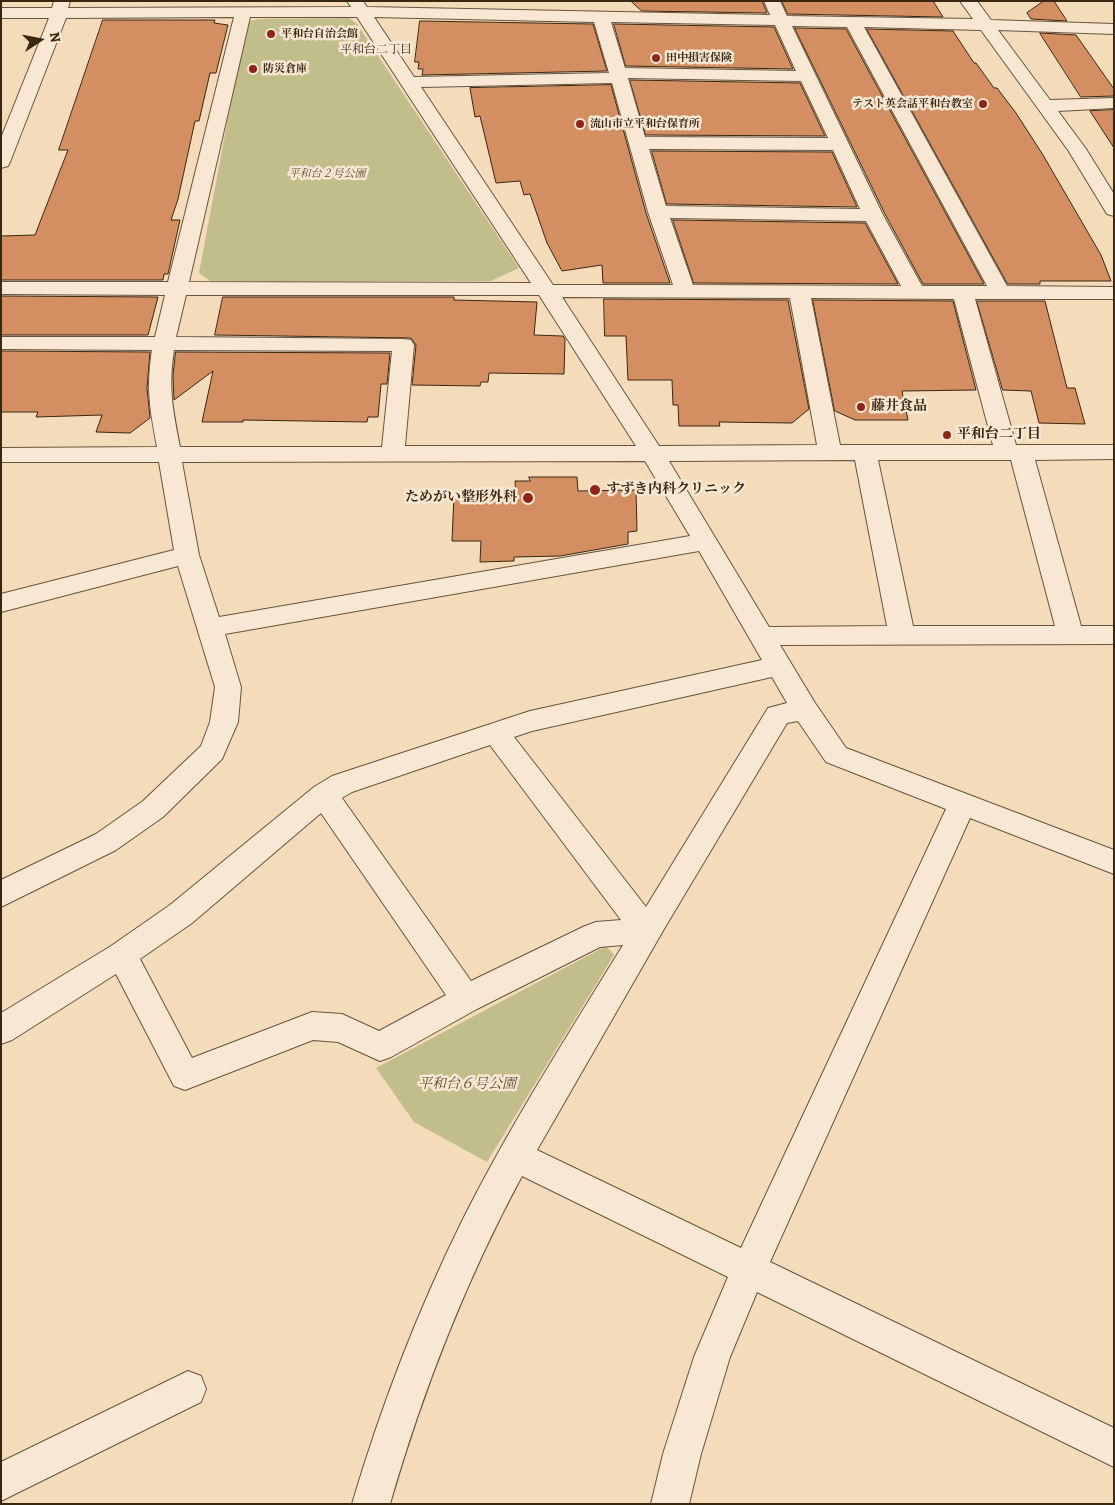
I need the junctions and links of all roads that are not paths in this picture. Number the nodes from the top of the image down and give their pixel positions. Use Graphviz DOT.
graph roads {
  1 [pos="588,1"];
  2 [pos="772,1"];
  3 [pos="968,1"];
  4 [pos="61,7"];
  5 [pos="359,7"];
  6 [pos="1,13"];
  7 [pos="243,13"];
  8 [pos="604,18"];
  9 [pos="782,21"];
  10 [pos="853,22"];
  11 [pos="986,25"];
  12 [pos="1114,29"];
  13 [pos="618,76"];
  14 [pos="808,76"];
  15 [pos="409,82"];
  16 [pos="1114,103"];
  17 [pos="1046,106"];
  18 [pos="7,135"];
  19 [pos="638,143"];
  20 [pos="841,144"];
  21 [pos="1,162"];
  22 [pos="1114,210"];
  23 [pos="658,212"];
  24 [pos="873,215"];
  25 [pos="1,288"];
  26 [pos="178,290"];
  27 [pos="547,290"];
  28 [pos="685,291"];
  29 [pos="799,291"];
  30 [pos="914,291"];
  31 [pos="963,292"];
  32 [pos="1000,292"];
  33 [pos="1114,293"];
  34 [pos="1,343"];
  35 [pos="164,344"];
  36 [pos="830,452"];
  37 [pos="865,452"];
  38 [pos="1013,452"];
  39 [pos="1114,452"];
  40 [pos="393,454"];
  41 [pos="653,454"];
  42 [pos="1,455"];
  43 [pos="169,455"];
  44 [pos="705,542"];
  45 [pos="187,555"];
  46 [pos="1,603"];
  47 [pos="209,628"];
  48 [pos="1070,634"];
  49 [pos="902,635"];
  50 [pos="1114,635"];
  51 [pos="762,636"];
  52 [pos="778,666"];
  53 [pos="805,710"];
  54 [pos="495,732"];
  55 [pos="324,795"];
  56 [pos="962,804"];
  57 [pos="1114,862"];
  58 [pos="1,895"];
  59 [pos="646,930"];
  60 [pos="122,955"];
  61 [pos="466,999"];
  62 [pos="1,1030"];
  63 [pos="516,1156"];
  64 [pos="749,1270"];
  65 [pos="188,1389"];
  66 [pos="1114,1448"];
  67 [pos="1,1482"];
  68 [pos="371,1504"];
  69 [pos="670,1504"];
  1 -- 8 [label="street"];
  2 -- 9 [label="street"];
  3 -- 11 [label="street"];
  4 -- 6 [label="street"];
  4 -- 7 [label="street"];
  4 -- 18 [label="street"];
  5 -- 7 [label="street"];
  5 -- 8 [label="street"];
  5 -- 15 [label="street"];
  7 -- 26 [label="street"];
  8 -- 9 [label="street"];
  8 -- 13 [label="street"];
  9 -- 10 [label="street"];
  9 -- 14 [label="street"];
  10 -- 11 [label="street"];
  10 -- 32 [label="street"];
  11 -- 12 [label="street"];
  11 -- 17 [label="street"];
  13 -- 14 [label="street"];
  13 -- 15 [label="street"];
  13 -- 19 [label="street"];
  14 -- 20 [label="street"];
  15 -- 27 [label="street"];
  16 -- 17 [label="street"];
  17 -- 22 [label="street"];
  18 -- 21 [label="street"];
  19 -- 20 [label="street"];
  19 -- 23 [label="street"];
  20 -- 24 [label="street"];
  23 -- 24 [label="street"];
  23 -- 28 [label="street"];
  24 -- 30 [label="street"];
  25 -- 26 [label="street"];
  26 -- 27 [label="street"];
  26 -- 35 [label="street"];
  27 -- 28 [label="street"];
  27 -- 41 [label="street"];
  28 -- 29 [label="street"];
  29 -- 30 [label="street"];
  29 -- 36 [label="street"];
  30 -- 31 [label="street"];
  31 -- 32 [label="street"];
  31 -- 38 [label="street"];
  32 -- 33 [label="street"];
  34 -- 35 [label="street"];
  35 -- 40 [label="street"];
  35 -- 43 [label="street"];
  36 -- 37 [label="street"];
  36 -- 41 [label="street"];
  37 -- 38 [label="street"];
  37 -- 49 [label="street"];
  38 -- 39 [label="street"];
  38 -- 48 [label="street"];
  40 -- 41 [label="street"];
  40 -- 43 [label="street"];
  41 -- 44 [label="street"];
  42 -- 43 [label="street"];
  43 -- 45 [label="street"];
  44 -- 47 [label="street"];
  44 -- 51 [label="street"];
  45 -- 46 [label="street"];
  45 -- 47 [label="street"];
  47 -- 58 [label="street"];
  48 -- 49 [label="street"];
  48 -- 50 [label="street"];
  49 -- 51 [label="street"];
  51 -- 52 [label="street"];
  52 -- 53 [label="street"];
  52 -- 54 [label="street"];
  53 -- 56 [label="street"];
  53 -- 59 [label="street"];
  54 -- 55 [label="street"];
  54 -- 59 [label="street"];
  55 -- 60 [label="street"];
  55 -- 61 [label="street"];
  56 -- 57 [label="street"];
  56 -- 64 [label="street"];
  59 -- 61 [label="street"];
  59 -- 63 [label="street"];
  60 -- 61 [label="street"];
  60 -- 62 [label="street"];
  63 -- 64 [label="street"];
  63 -- 68 [label="street"];
  64 -- 66 [label="street"];
  64 -- 69 [label="street"];
  65 -- 67 [label="street"];
}
